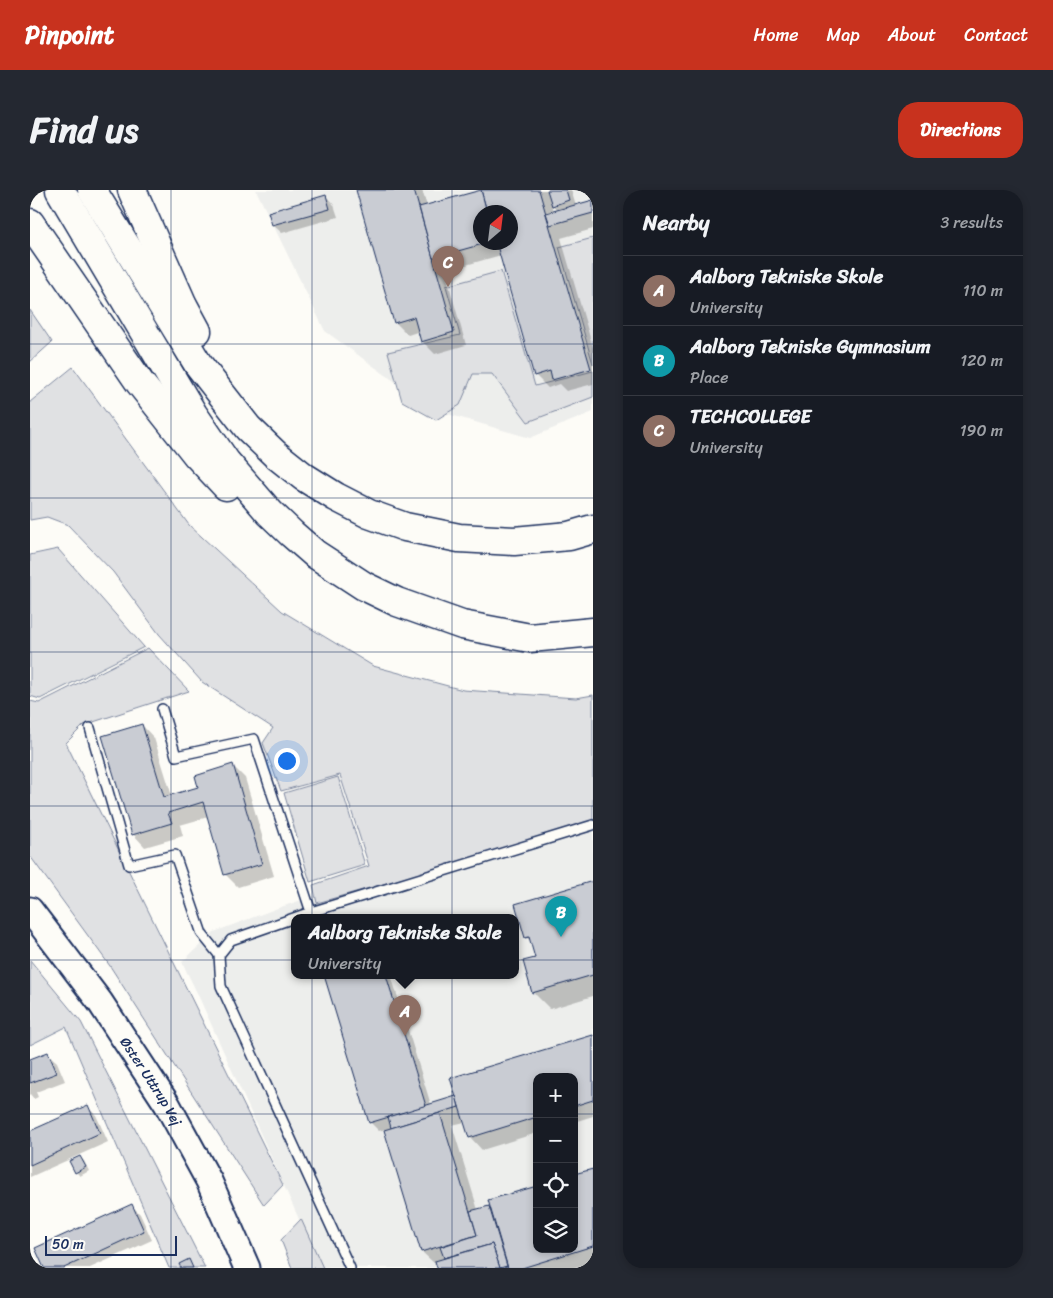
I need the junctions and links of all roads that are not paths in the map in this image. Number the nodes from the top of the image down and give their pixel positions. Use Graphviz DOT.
graph roads {
  1 [pos="60,190"];
  2 [pos="92,190"];
  3 [pos="132,190"];
  4 [pos="30,223"];
  5 [pos="405,527"];
  6 [pos="593,529"];
  7 [pos="397,602"];
  8 [pos="593,632"];
  9 [pos="162,709"];
  10 [pos="90,728"];
  11 [pos="593,825"];
  12 [pos="30,910"];
  13 [pos="311,912"];
  14 [pos="305,914"];
  15 [pos="291,919"];
  16 [pos="219,955"];
  17 [pos="247,1268"];
  18 [pos="350,1268"];
  1 -- 7 [label="highway"];
  2 -- 5 [label="highway"];
  3 -- 5 [label="highway"];
  4 -- 7 [label="highway"];
  5 -- 6 [label="highway"];
  7 -- 8 [label="highway"];
  9 -- 13 [label="lane"];
  10 -- 16 [label="lane"];
  11 -- 13 [label="lane"];
  12 -- 17 [label="street, Øster Uttrup Vej"];
  13 -- 14 [label="lane"];
  15 -- 16 [label="lane"];
  16 -- 18 [label="lane"];
}
